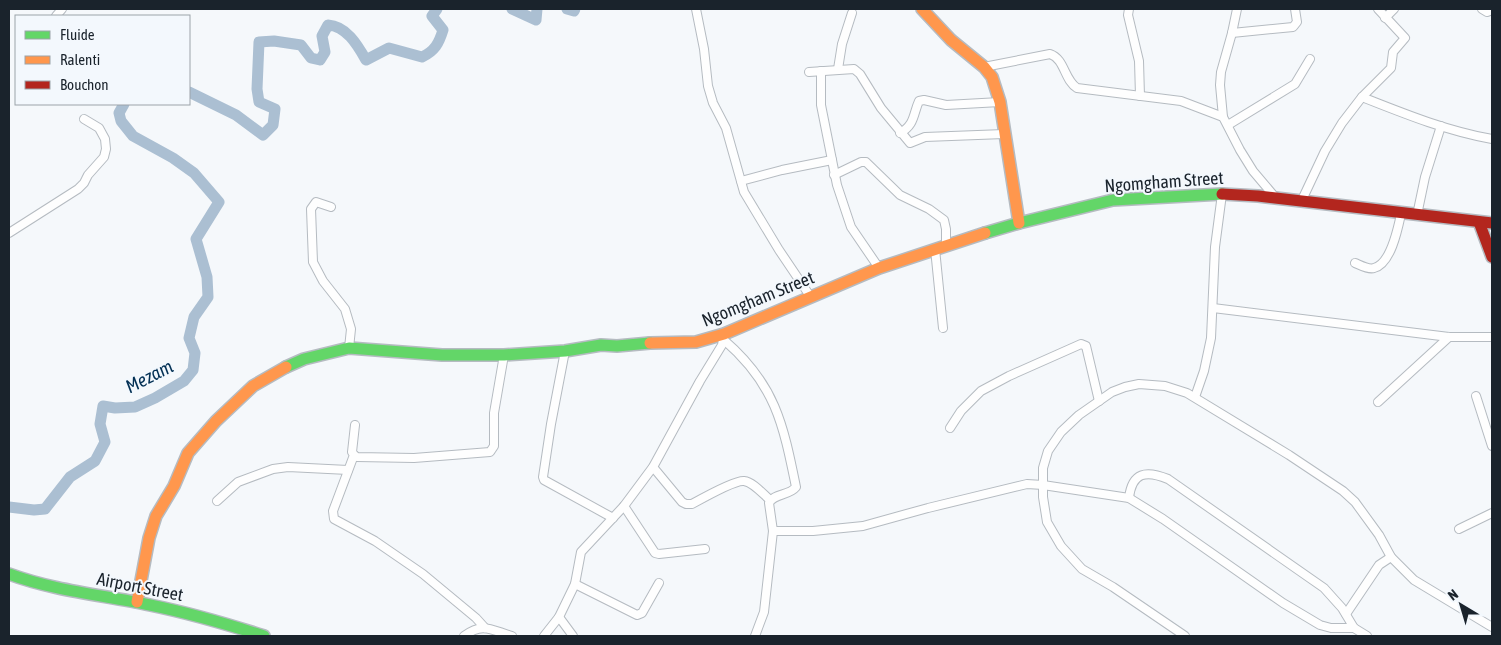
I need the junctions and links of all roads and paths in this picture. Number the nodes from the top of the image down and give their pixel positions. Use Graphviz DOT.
graph roads {
  1 [pos="696,9"];
  2 [pos="922,9"];
  3 [pos="1236,9"];
  4 [pos="1295,9"];
  5 [pos="1378,9"];
  6 [pos="1394,9"];
  7 [pos="1482,9"];
  8 [pos="1492,10"];
  9 [pos="1127,11"];
  10 [pos="852,13"];
  11 [pos="1385,18"];
  12 [pos="1232,33"];
  13 [pos="1310,59"];
  14 [pos="984,67"];
  15 [pos="838,69"];
  16 [pos="821,71"];
  17 [pos="809,72"];
  18 [pos="1140,96"];
  19 [pos="1362,97"];
  20 [pos="1000,102"];
  21 [pos="1224,117"];
  22 [pos="84,119"];
  23 [pos="1228,125"];
  24 [pos="1441,126"];
  25 [pos="900,133"];
  26 [pos="1004,134"];
  27 [pos="1492,139"];
  28 [pos="832,160"];
  29 [pos="834,175"];
  30 [pos="741,181"];
  31 [pos="1262,182"];
  32 [pos="1222,194"];
  33 [pos="1258,196"];
  34 [pos="1274,197"];
  35 [pos="1301,202"];
  36 [pos="331,207"];
  37 [pos="1401,214"];
  38 [pos="1417,216"];
  39 [pos="1479,222"];
  40 [pos="1019,223"];
  41 [pos="1492,223"];
  42 [pos="9,233"];
  43 [pos="1489,237"];
  44 [pos="940,247"];
  45 [pos="1492,257"];
  46 [pos="1355,263"];
  47 [pos="878,268"];
  48 [pos="810,296"];
  49 [pos="1213,308"];
  50 [pos="943,328"];
  51 [pos="724,337"];
  52 [pos="1449,337"];
  53 [pos="1492,338"];
  54 [pos="349,348"];
  55 [pos="565,351"];
  56 [pos="504,355"];
  57 [pos="1476,396"];
  58 [pos="1195,397"];
  59 [pos="1099,401"];
  60 [pos="1378,402"];
  61 [pos="356,425"];
  62 [pos="950,428"];
  63 [pos="1492,446"];
  64 [pos="354,455"];
  65 [pos="653,467"];
  66 [pos="348,470"];
  67 [pos="1043,485"];
  68 [pos="1128,498"];
  69 [pos="770,500"];
  70 [pos="217,501"];
  71 [pos="624,506"];
  72 [pos="1492,513"];
  73 [pos="613,518"];
  74 [pos="1459,529"];
  75 [pos="773,531"];
  76 [pos="705,549"];
  77 [pos="1391,557"];
  78 [pos="9,574"];
  79 [pos="659,583"];
  80 [pos="575,584"];
  81 [pos="137,602"];
  82 [pos="1346,614"];
  83 [pos="559,616"];
  84 [pos="1492,627"];
  85 [pos="485,628"];
  86 [pos="1339,628"];
  87 [pos="1354,628"];
  88 [pos="264,636"];
  89 [pos="464,636"];
  90 [pos="512,636"];
  91 [pos="544,636"];
  92 [pos="573,636"];
  93 [pos="755,636"];
  94 [pos="1185,636"];
  95 [pos="1334,636"];
  96 [pos="1367,636"];
  1 -- 30 [label="street"];
  2 -- 14 [label="main road"];
  3 -- 12 [label="street"];
  4 -- 12 [label="street"];
  5 -- 11 [label="street"];
  6 -- 11 [label="street"];
  7 -- 8 [label="street"];
  9 -- 18 [label="street"];
  10 -- 15 [label="street"];
  11 -- 19 [label="street"];
  12 -- 21 [label="street"];
  13 -- 23 [label="street"];
  14 -- 18 [label="street"];
  14 -- 20 [label="main road"];
  15 -- 16 [label="street"];
  15 -- 25 [label="street"];
  16 -- 17 [label="street"];
  16 -- 28 [label="street"];
  18 -- 21 [label="street"];
  19 -- 24 [label="street"];
  19 -- 35 [label="street"];
  20 -- 25 [label="street"];
  20 -- 26 [label="main road"];
  21 -- 23 [label="street"];
  22 -- 42 [label="street"];
  23 -- 31 [label="street"];
  24 -- 27 [label="street"];
  24 -- 38 [label="street"];
  25 -- 26 [label="street"];
  26 -- 40 [label="main road"];
  28 -- 29 [label="street"];
  28 -- 30 [label="street"];
  29 -- 44 [label="street"];
  29 -- 47 [label="street"];
  30 -- 48 [label="street"];
  31 -- 33 [label="street"];
  31 -- 34 [label="street"];
  32 -- 33 [label="main road, Ngomgham Street"];
  32 -- 40 [label="main road, Ngomgham Street"];
  32 -- 49 [label="street"];
  33 -- 34 [label="main road, Ngomgham Street"];
  34 -- 35 [label="main road, Ngomgham Street"];
  35 -- 37 [label="main road, Ngomgham Street"];
  36 -- 54 [label="street"];
  37 -- 38 [label="main road, Ngomgham Street"];
  37 -- 46 [label="street"];
  38 -- 39 [label="main road, Ngomgham Street"];
  39 -- 41 [label="main road, Ngomgham Street"];
  39 -- 43 [label="main road"];
  40 -- 44 [label="main road, Ngomgham Street"];
  43 -- 45 [label="main road"];
  44 -- 47 [label="main road, Ngomgham Street"];
  44 -- 50 [label="street"];
  47 -- 48 [label="main road, Ngomgham Street"];
  48 -- 51 [label="main road, Ngomgham Street"];
  49 -- 52 [label="street"];
  49 -- 58 [label="street"];
  51 -- 55 [label="main road, Ngomgham Street"];
  51 -- 65 [label="street"];
  51 -- 69 [label="street"];
  52 -- 53 [label="street"];
  52 -- 60 [label="street"];
  54 -- 56 [label="main road, Ngomgham Street"];
  54 -- 81 [label="main road, Ngomgham Street"];
  55 -- 56 [label="main road, Ngomgham Street"];
  55 -- 73 [label="street"];
  56 -- 64 [label="street"];
  57 -- 63 [label="street"];
  58 -- 59 [label="street"];
  58 -- 77 [label="street"];
  59 -- 62 [label="street"];
  59 -- 67 [label="street"];
  61 -- 64 [label="street"];
  64 -- 66 [label="street"];
  65 -- 69 [label="street"];
  65 -- 71 [label="street"];
  66 -- 70 [label="street"];
  66 -- 85 [label="street"];
  67 -- 68 [label="street"];
  67 -- 75 [label="street"];
  67 -- 94 [label="street"];
  68 -- 82 [label="street"];
  68 -- 86 [label="street"];
  69 -- 75 [label="street"];
  71 -- 73 [label="street"];
  71 -- 76 [label="street"];
  72 -- 74 [label="street"];
  73 -- 80 [label="street"];
  75 -- 93 [label="street"];
  77 -- 82 [label="street"];
  77 -- 84 [label="street"];
  78 -- 81 [label="main road, Airport Street"];
  79 -- 80 [label="street"];
  80 -- 83 [label="street"];
  81 -- 88 [label="main road, Airport Street"];
  82 -- 87 [label="street"];
  83 -- 91 [label="street"];
  83 -- 92 [label="street"];
  85 -- 89 [label="street"];
  85 -- 90 [label="street"];
  86 -- 87 [label="street"];
  86 -- 95 [label="street"];
  87 -- 96 [label="street"];
}
